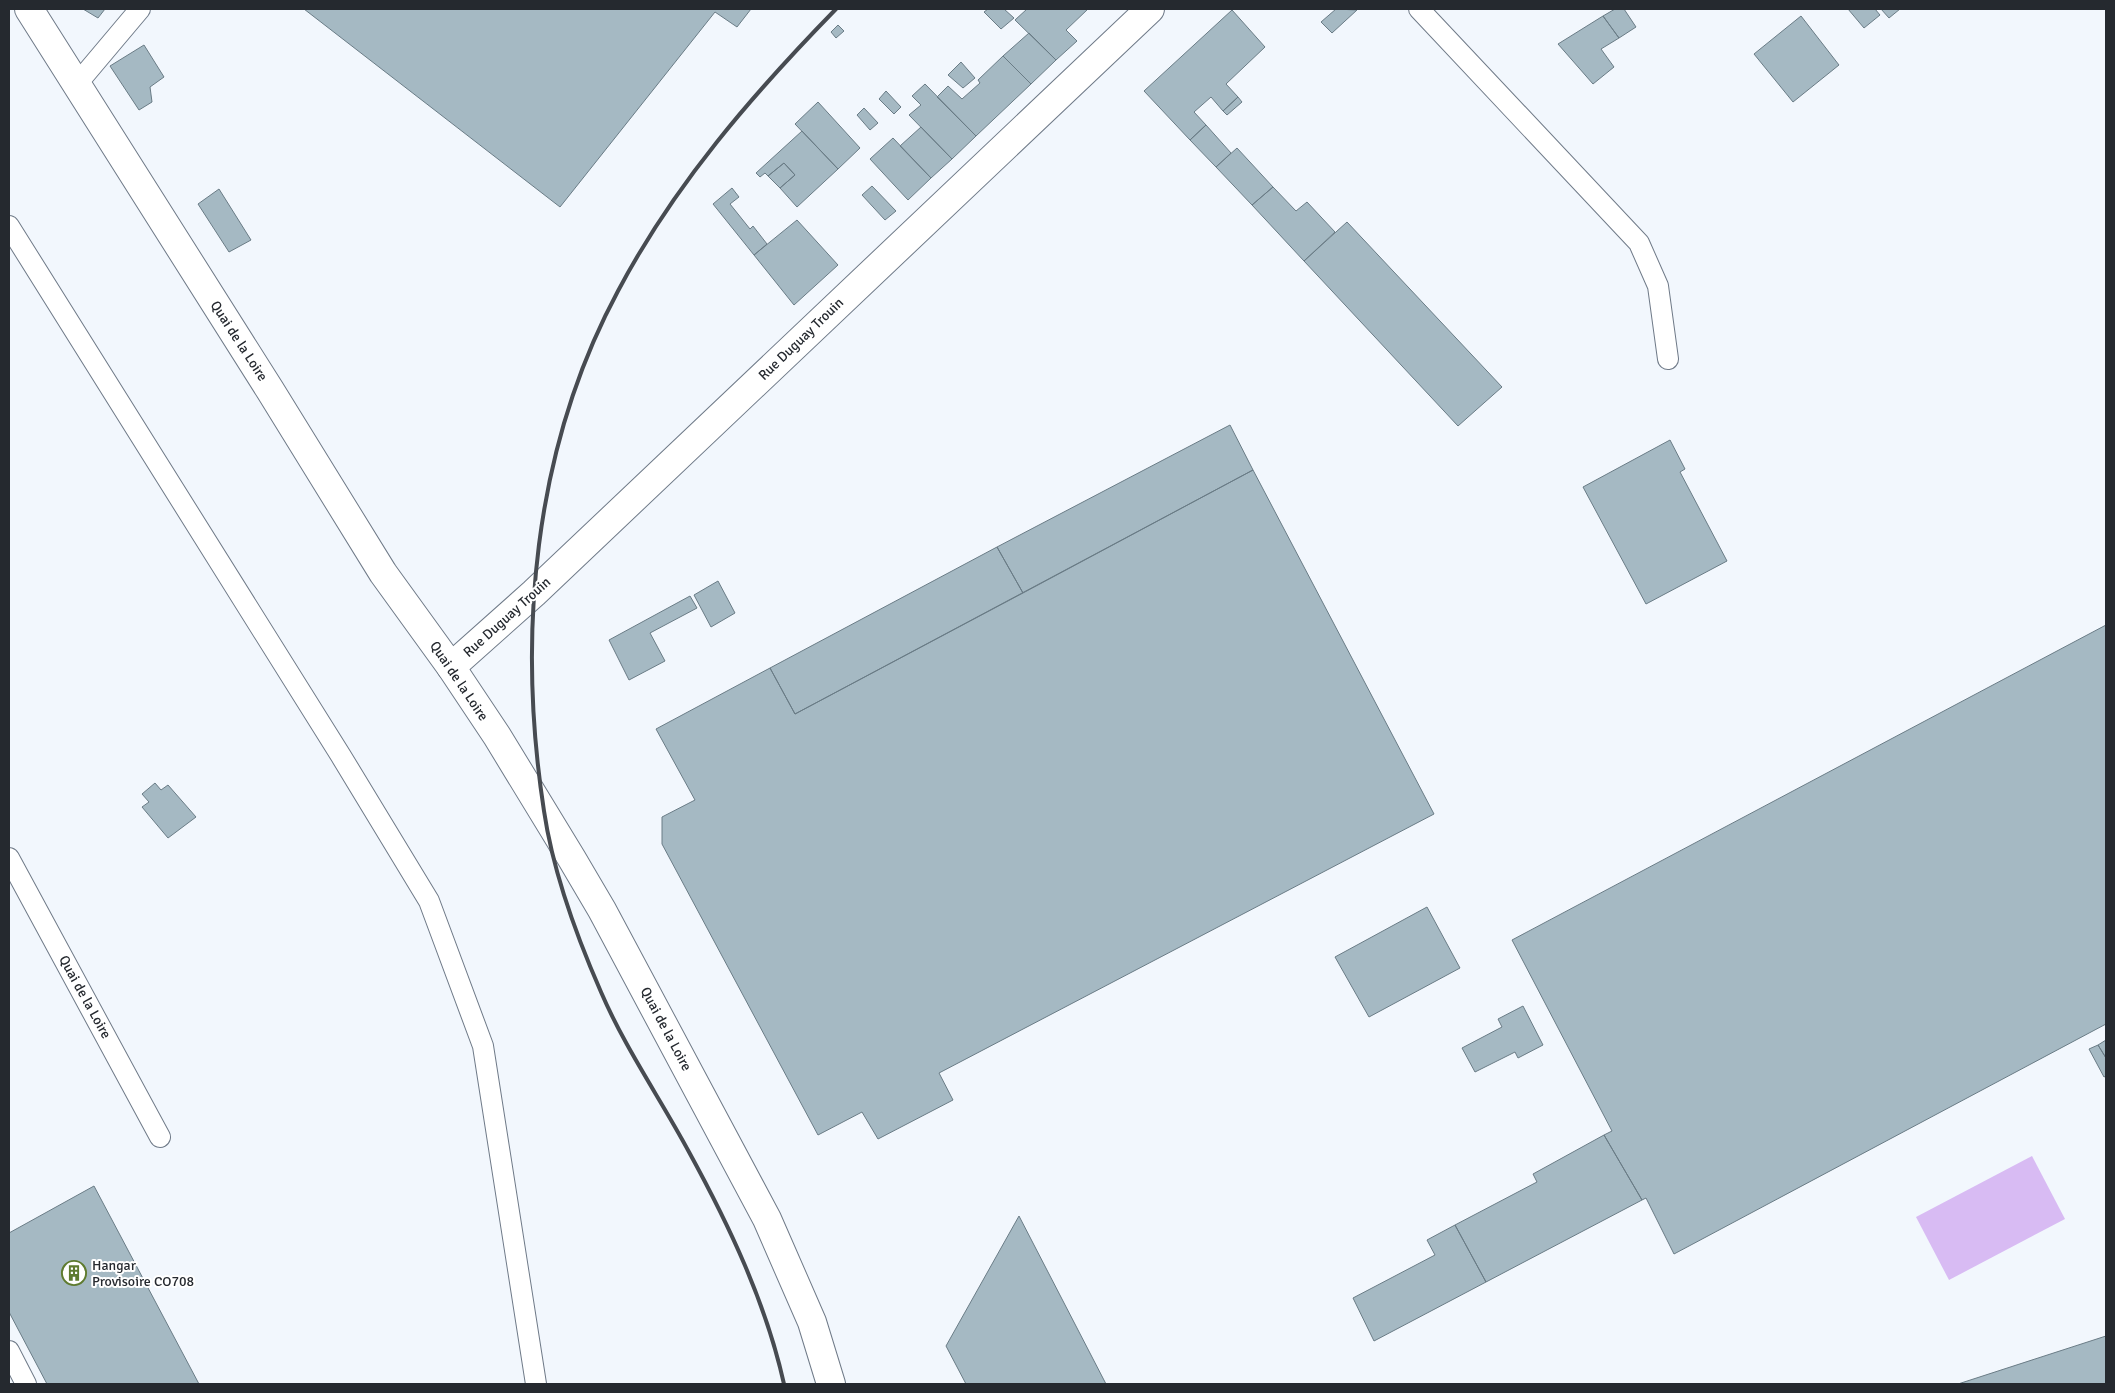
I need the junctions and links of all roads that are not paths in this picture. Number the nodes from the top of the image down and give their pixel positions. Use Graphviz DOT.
graph roads {
  1 [pos="29,9"];
  2 [pos="140,9"];
  3 [pos="1150,9"];
  4 [pos="1419,9"];
  5 [pos="76,85"];
  6 [pos="9,226"];
  7 [pos="1668,359"];
  8 [pos="451,667"];
  9 [pos="9,858"];
  10 [pos="160,1137"];
  11 [pos="9,1351"];
  12 [pos="26,1384"];
  13 [pos="536,1384"];
  14 [pos="831,1384"];
  1 -- 5 [label="street, Quai de la Loire"];
  2 -- 5 [label="lane"];
  3 -- 8 [label="street, Rue Duguay Trouin"];
  4 -- 7 [label="lane"];
  5 -- 8 [label="street, Quai de la Loire"];
  6 -- 13 [label="lane"];
  8 -- 14 [label="street, Quai de la Loire"];
  9 -- 10 [label="lane, Quai de la Loire"];
  11 -- 12 [label="lane"];
}
